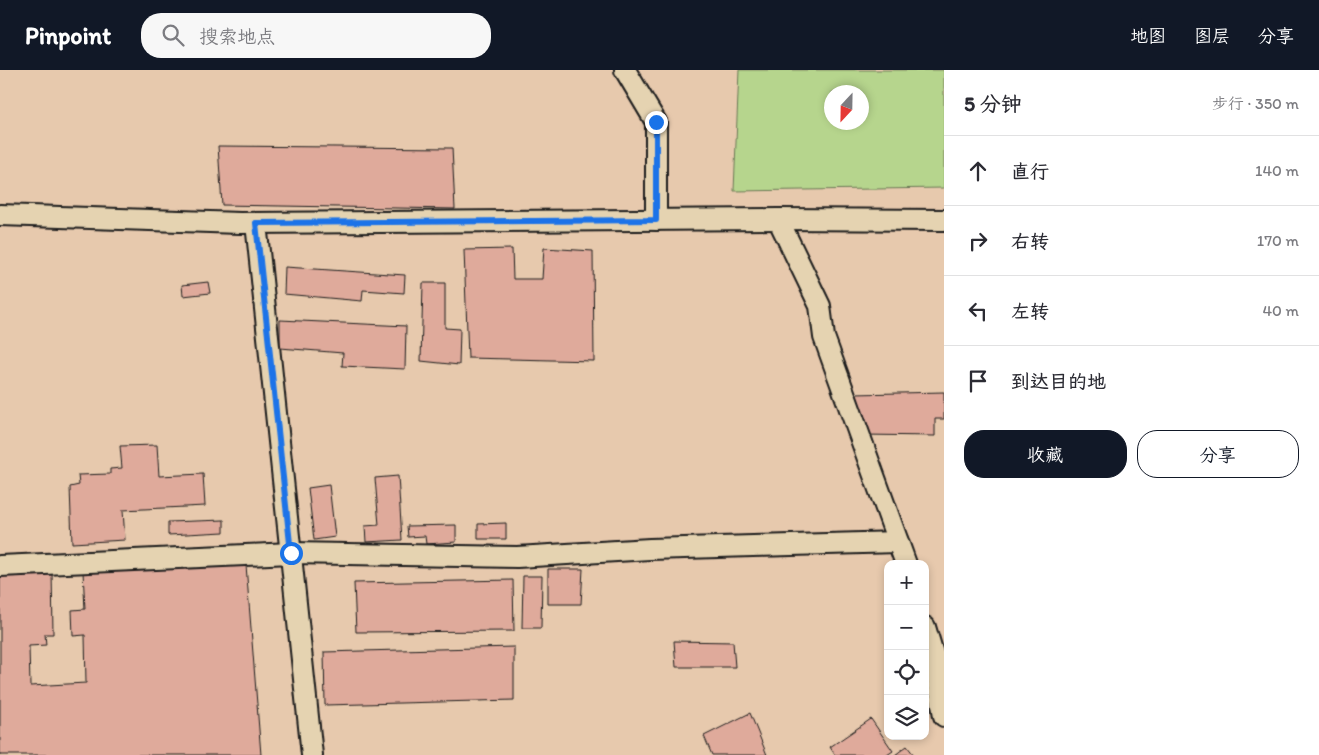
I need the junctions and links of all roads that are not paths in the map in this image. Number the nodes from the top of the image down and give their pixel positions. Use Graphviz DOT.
graph roads {
  1 [pos="625,70"];
  2 [pos="0,215"];
  3 [pos="778,219"];
  4 [pos="656,220"];
  5 [pos="944,220"];
  6 [pos="256,223"];
  7 [pos="898,542"];
  8 [pos="291,553"];
  9 [pos="905,560"];
  10 [pos="0,566"];
  11 [pos="929,640"];
  12 [pos="944,716"];
  13 [pos="312,755"];
  1 -- 4 [label="street"];
  2 -- 6 [label="street"];
  3 -- 4 [label="street"];
  3 -- 5 [label="street"];
  3 -- 7 [label="street"];
  4 -- 6 [label="street"];
  6 -- 8 [label="street"];
  7 -- 8 [label="street"];
  7 -- 9 [label="street"];
  8 -- 10 [label="street"];
  8 -- 13 [label="street"];
  11 -- 12 [label="street"];
}
